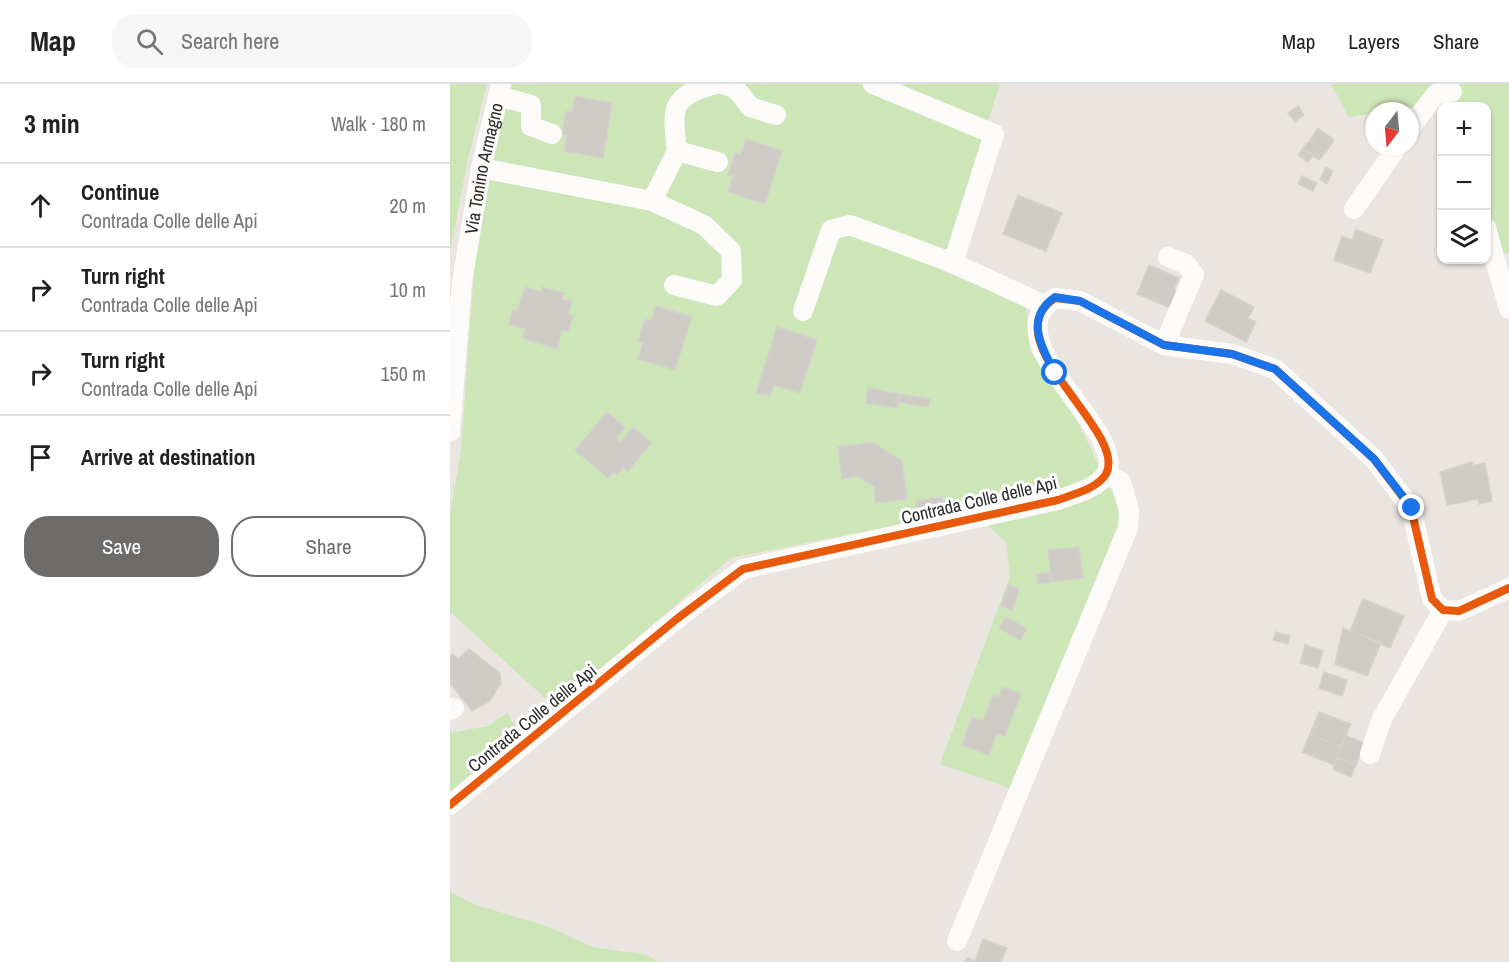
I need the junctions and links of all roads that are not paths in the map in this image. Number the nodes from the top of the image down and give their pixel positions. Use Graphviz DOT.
graph roads {
  1 [pos="716,84"];
  2 [pos="722,84"];
  3 [pos="873,84"];
  4 [pos="499,90"];
  5 [pos="1453,94"];
  6 [pos="776,115"];
  7 [pos="1419,116"];
  8 [pos="552,134"];
  9 [pos="677,151"];
  10 [pos="1391,156"];
  11 [pos="718,162"];
  12 [pos="481,168"];
  13 [pos="652,201"];
  14 [pos="1354,209"];
  15 [pos="1491,246"];
  16 [pos="1168,257"];
  17 [pos="953,263"];
  18 [pos="674,285"];
  19 [pos="1044,305"];
  20 [pos="1509,309"];
  21 [pos="803,311"];
  22 [pos="1164,345"];
  23 [pos="450,432"];
  24 [pos="1106,474"];
  25 [pos="1509,588"];
  26 [pos="1443,610"];
  27 [pos="1370,754"];
  28 [pos="450,805"];
  29 [pos="957,941"];
  1 -- 9 [label="street"];
  2 -- 6 [label="street"];
  3 -- 17 [label="street"];
  4 -- 8 [label="street"];
  4 -- 12 [label="street, Via Tonino Armagno"];
  5 -- 7 [label="street"];
  9 -- 11 [label="street"];
  9 -- 13 [label="street"];
  10 -- 14 [label="street"];
  12 -- 13 [label="street"];
  12 -- 23 [label="street, Via Tonino Armagno"];
  13 -- 18 [label="street"];
  15 -- 20 [label="street"];
  16 -- 22 [label="street"];
  17 -- 19 [label="street"];
  17 -- 21 [label="street"];
  19 -- 22 [label="street"];
  19 -- 24 [label="street"];
  22 -- 26 [label="street"];
  24 -- 28 [label="street, Contrada Colle delle Api"];
  24 -- 29 [label="street"];
  25 -- 26 [label="street"];
  26 -- 27 [label="street"];
}
